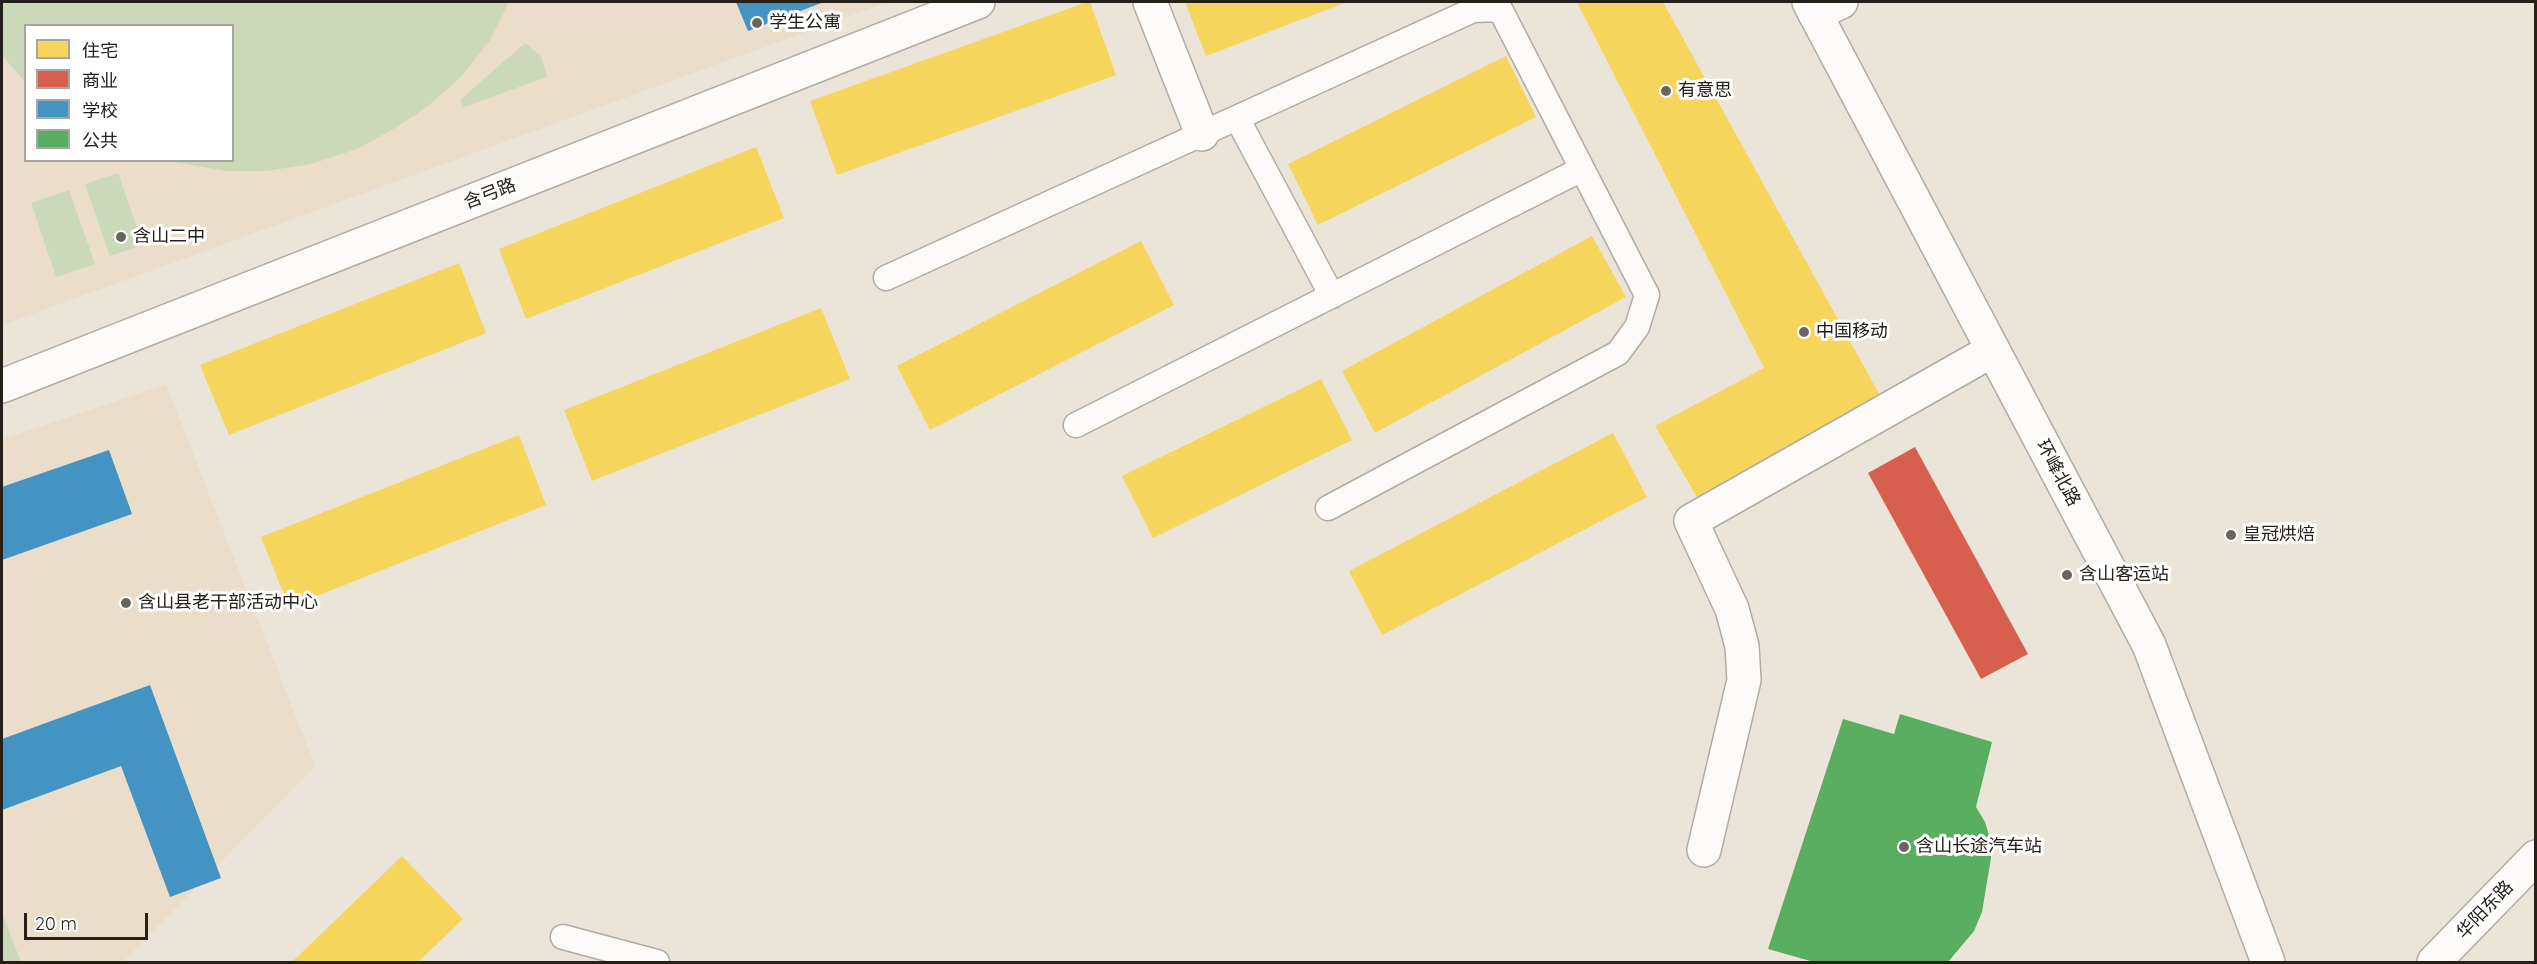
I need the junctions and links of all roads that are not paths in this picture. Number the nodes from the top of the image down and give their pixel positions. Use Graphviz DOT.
graph roads {
  1 [pos="978,2"];
  2 [pos="1150,2"];
  3 [pos="1822,6"];
  4 [pos="1237,118"];
  5 [pos="1202,134"];
  6 [pos="1582,169"];
  7 [pos="885,278"];
  8 [pos="1332,296"];
  9 [pos="1993,350"];
  10 [pos="2,386"];
  11 [pos="1076,425"];
  12 [pos="1328,508"];
  13 [pos="1704,850"];
  14 [pos="2535,857"];
  15 [pos="563,937"];
  16 [pos="657,963"];
  17 [pos="2268,963"];
  18 [pos="2434,963"];
  1 -- 10 [label="street, 含弓路"];
  2 -- 5 [label="street"];
  3 -- 9 [label="street, 环峰北路"];
  4 -- 5 [label="lane"];
  4 -- 6 [label="lane"];
  4 -- 8 [label="lane"];
  5 -- 7 [label="lane"];
  6 -- 8 [label="lane"];
  6 -- 12 [label="lane"];
  8 -- 11 [label="lane"];
  9 -- 13 [label="street"];
  9 -- 17 [label="street, 环峰北路"];
  14 -- 18 [label="street, 华阳东路"];
  15 -- 16 [label="lane"];
}
